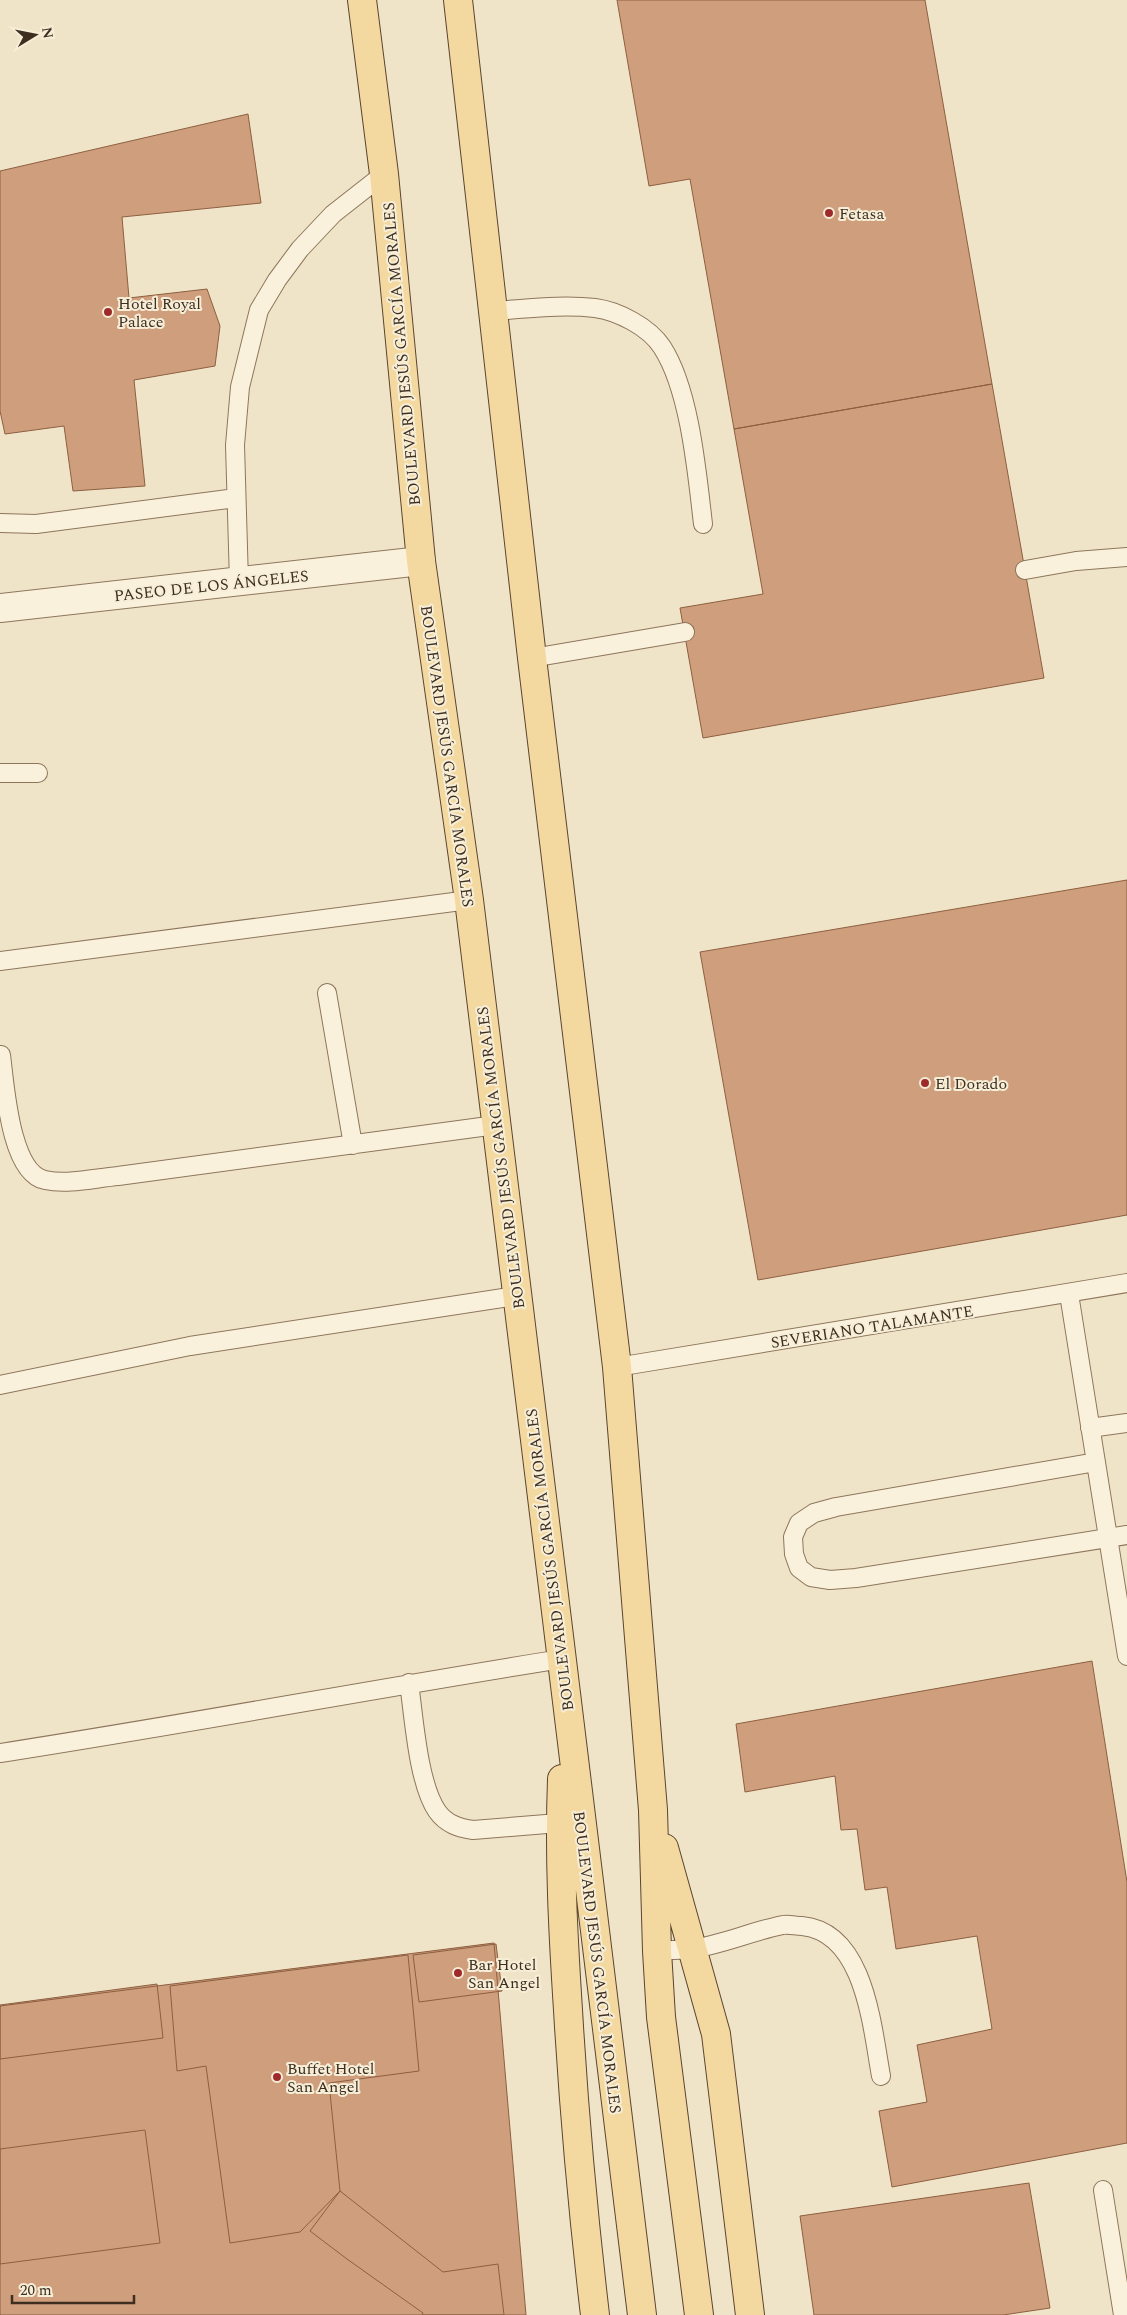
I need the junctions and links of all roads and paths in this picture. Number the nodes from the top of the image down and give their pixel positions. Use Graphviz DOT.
graph roads {
  1 [pos="362,0"];
  2 [pos="448,0"];
  3 [pos="458,0"];
  4 [pos="461,37"];
  5 [pos="384,174"];
  6 [pos="492,311"];
  7 [pos="236,498"];
  8 [pos="0,523"];
  9 [pos="704,524"];
  10 [pos="1127,557"];
  11 [pos="421,561"];
  12 [pos="1025,570"];
  13 [pos="239,582"];
  14 [pos="0,608"];
  15 [pos="685,632"];
  16 [pos="532,658"];
  17 [pos="0,773"];
  18 [pos="38,773"];
  19 [pos="469,900"];
  20 [pos="0,961"];
  21 [pos="327,993"];
  22 [pos="1,1056"];
  23 [pos="496,1126"];
  24 [pos="353,1145"];
  25 [pos="1127,1283"];
  26 [pos="1069,1294"];
  27 [pos="516,1296"];
  28 [pos="617,1367"];
  29 [pos="0,1386"];
  30 [pos="1127,1423"];
  31 [pos="1090,1428"];
  32 [pos="1096,1462"];
  33 [pos="1127,1535"];
  34 [pos="1108,1539"];
  35 [pos="1127,1656"];
  36 [pos="560,1659"];
  37 [pos="409,1683"];
  38 [pos="0,1753"];
  39 [pos="653,1810"];
  40 [pos="570,1822"];
  41 [pos="692,1948"];
  42 [pos="657,1950"];
  43 [pos="881,2076"];
  44 [pos="1103,2190"];
  45 [pos="595,2315"];
  46 [pos="642,2315"];
  47 [pos="699,2315"];
  48 [pos="750,2315"];
  49 [pos="1123,2315"];
  1 -- 5 [label="main road, BOULEVARD JESÚS GARCÍA MORALES"];
  2 -- 4 [label="main road"];
  3 -- 4 [label="main road"];
  4 -- 6 [label="main road"];
  5 -- 7 [label="lane"];
  5 -- 11 [label="main road, BOULEVARD JESÚS GARCÍA MORALES"];
  6 -- 9 [label="lane"];
  6 -- 16 [label="main road"];
  7 -- 8 [label="lane"];
  7 -- 13 [label="lane"];
  10 -- 12 [label="lane"];
  11 -- 13 [label="street, PASEO DE LOS ÁNGELES"];
  11 -- 19 [label="main road, BOULEVARD JESÚS GARCÍA MORALES"];
  13 -- 14 [label="street, PASEO DE LOS ÁNGELES"];
  15 -- 16 [label="lane"];
  16 -- 28 [label="main road"];
  17 -- 18 [label="lane"];
  19 -- 20 [label="lane"];
  19 -- 23 [label="main road, BOULEVARD JESÚS GARCÍA MORALES"];
  21 -- 24 [label="lane"];
  22 -- 24 [label="lane"];
  23 -- 24 [label="lane"];
  23 -- 27 [label="main road, BOULEVARD JESÚS GARCÍA MORALES"];
  25 -- 26 [label="lane, SEVERIANO TALAMANTE"];
  26 -- 28 [label="lane, SEVERIANO TALAMANTE"];
  26 -- 31 [label="lane"];
  27 -- 29 [label="lane"];
  27 -- 36 [label="main road, BOULEVARD JESÚS GARCÍA MORALES"];
  28 -- 39 [label="main road"];
  30 -- 31 [label="lane"];
  31 -- 32 [label="lane"];
  32 -- 34 [label="lane"];
  32 -- 34 [label="lane"];
  33 -- 34 [label="lane"];
  34 -- 35 [label="lane"];
  36 -- 37 [label="lane"];
  36 -- 40 [label="main road, BOULEVARD JESÚS GARCÍA MORALES"];
  37 -- 38 [label="lane"];
  37 -- 40 [label="lane"];
  39 -- 41 [label="main road"];
  39 -- 42 [label="main road"];
  40 -- 45 [label="main road"];
  40 -- 46 [label="main road, BOULEVARD JESÚS GARCÍA MORALES"];
  41 -- 42 [label="lane"];
  41 -- 43 [label="lane"];
  41 -- 48 [label="main road"];
  42 -- 47 [label="main road"];
  44 -- 49 [label="lane"];
}
